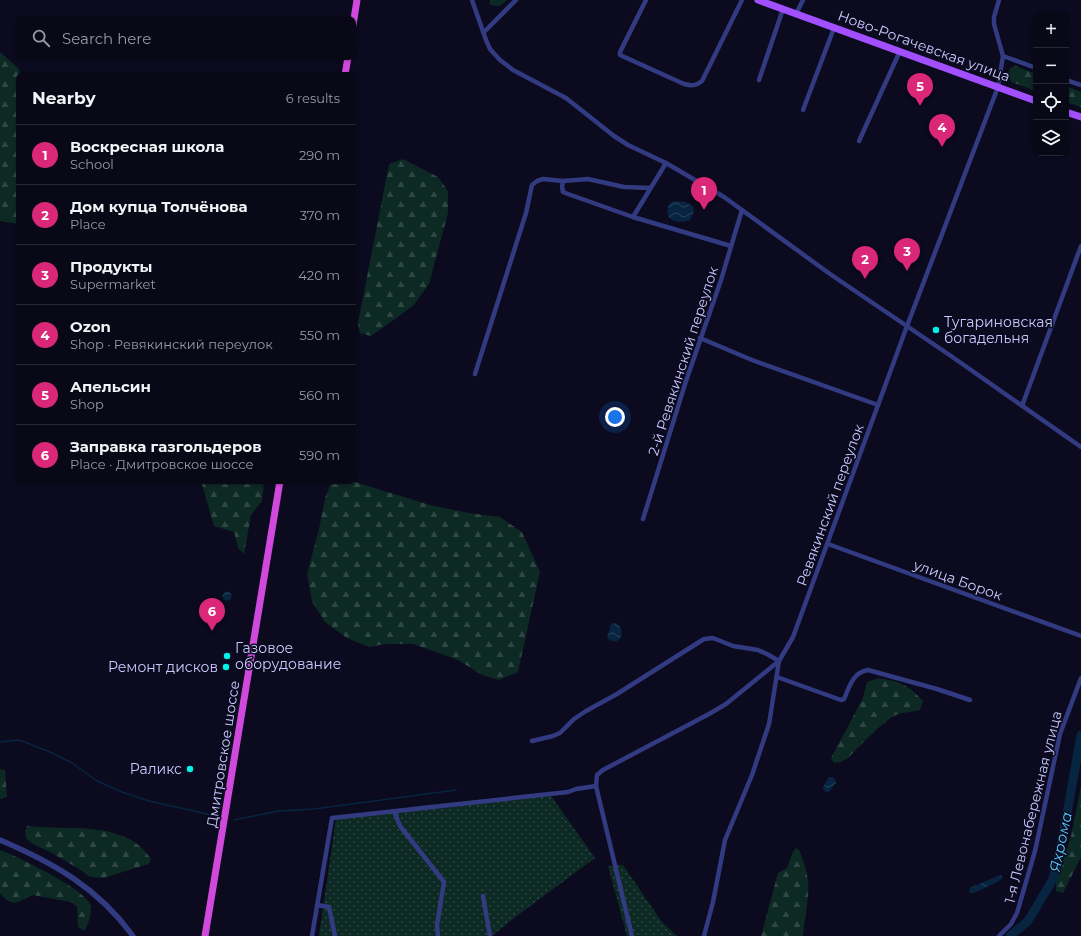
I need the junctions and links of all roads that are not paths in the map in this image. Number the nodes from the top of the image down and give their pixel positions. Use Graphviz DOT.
graph roads {
  1 [pos="357,0"];
  2 [pos="472,0"];
  3 [pos="516,0"];
  4 [pos="646,0"];
  5 [pos="742,0"];
  6 [pos="758,0"];
  7 [pos="802,0"];
  8 [pos="999,0"];
  9 [pos="783,9"];
  10 [pos="796,14"];
  11 [pos="354,16"];
  12 [pos="834,28"];
  13 [pos="484,32"];
  14 [pos="900,52"];
  15 [pos="1003,56"];
  16 [pos="348,60"];
  17 [pos="1033,67"];
  18 [pos="346,72"];
  19 [pos="759,80"];
  20 [pos="1069,81"];
  21 [pos="1081,85"];
  22 [pos="998,87"];
  23 [pos="1033,100"];
  24 [pos="803,110"];
  25 [pos="1069,113"];
  26 [pos="1081,117"];
  27 [pos="860,141"];
  28 [pos="666,164"];
  29 [pos="563,181"];
  30 [pos="650,188"];
  31 [pos="742,210"];
  32 [pos="633,217"];
  33 [pos="731,246"];
  34 [pos="1081,246"];
  35 [pos="907,326"];
  36 [pos="700,338"];
  37 [pos="475,374"];
  38 [pos="878,405"];
  39 [pos="1022,406"];
  40 [pos="1081,447"];
  41 [pos="280,484"];
  42 [pos="643,518"];
  43 [pos="828,544"];
  44 [pos="1081,636"];
  45 [pos="779,661"];
  46 [pos="777,677"];
  47 [pos="1081,678"];
  48 [pos="970,700"];
  49 [pos="532,741"];
  50 [pos="596,786"];
  51 [pos="394,811"];
  52 [pos="0,840"];
  53 [pos="483,896"];
  54 [pos="317,905"];
  55 [pos="133,936"];
  56 [pos="205,936"];
  57 [pos="312,936"];
  58 [pos="335,936"];
  59 [pos="438,936"];
  60 [pos="490,936"];
  61 [pos="632,936"];
  62 [pos="704,936"];
  63 [pos="999,936"];
  1 -- 11 [label="highway"];
  2 -- 13 [label="street"];
  3 -- 13 [label="street"];
  4 -- 5 [label="street"];
  6 -- 9 [label="main road, Ново-Рогачевская улица"];
  7 -- 10 [label="street"];
  8 -- 15 [label="street"];
  9 -- 10 [label="main road, Ново-Рогачевская улица"];
  9 -- 19 [label="street"];
  10 -- 12 [label="main road, Ново-Рогачевская улица"];
  12 -- 14 [label="main road, Ново-Рогачевская улица"];
  12 -- 24 [label="street"];
  13 -- 28 [label="street"];
  14 -- 22 [label="main road, Ново-Рогачевская улица"];
  14 -- 27 [label="street"];
  15 -- 17 [label="street"];
  15 -- 22 [label="street, Ревякинский переулок"];
  16 -- 18 [label="highway"];
  20 -- 21 [label="street"];
  22 -- 23 [label="main road, Ново-Рогачевская улица"];
  22 -- 35 [label="street, Ревякинский переулок"];
  25 -- 26 [label="main road"];
  28 -- 30 [label="street"];
  28 -- 31 [label="street"];
  29 -- 30 [label="street"];
  29 -- 32 [label="street"];
  29 -- 37 [label="street"];
  30 -- 32 [label="street"];
  31 -- 33 [label="street, 2-й Ревякинский переулок"];
  31 -- 35 [label="street"];
  32 -- 33 [label="street"];
  33 -- 36 [label="street, 2-й Ревякинский переулок"];
  34 -- 39 [label="street"];
  35 -- 38 [label="street, Ревякинский переулок"];
  35 -- 39 [label="street"];
  36 -- 38 [label="street"];
  36 -- 42 [label="street, 2-й Ревякинский переулок"];
  38 -- 43 [label="street, Ревякинский переулок"];
  39 -- 40 [label="street"];
  41 -- 56 [label="highway, Дмитровское шоссе"];
  43 -- 44 [label="street, улица Борок"];
  43 -- 45 [label="street, Ревякинский переулок"];
  45 -- 46 [label="street, Ревякинский переулок"];
  45 -- 49 [label="street"];
  45 -- 50 [label="street"];
  46 -- 48 [label="street"];
  46 -- 62 [label="street, Ревякинский переулок"];
  47 -- 63 [label="street, 1-я Левонабережная улица"];
  50 -- 51 [label="street"];
  50 -- 61 [label="street"];
  51 -- 54 [label="street"];
  51 -- 59 [label="street"];
  52 -- 55 [label="street"];
  53 -- 60 [label="street"];
  54 -- 57 [label="street"];
  54 -- 58 [label="street"];
}
